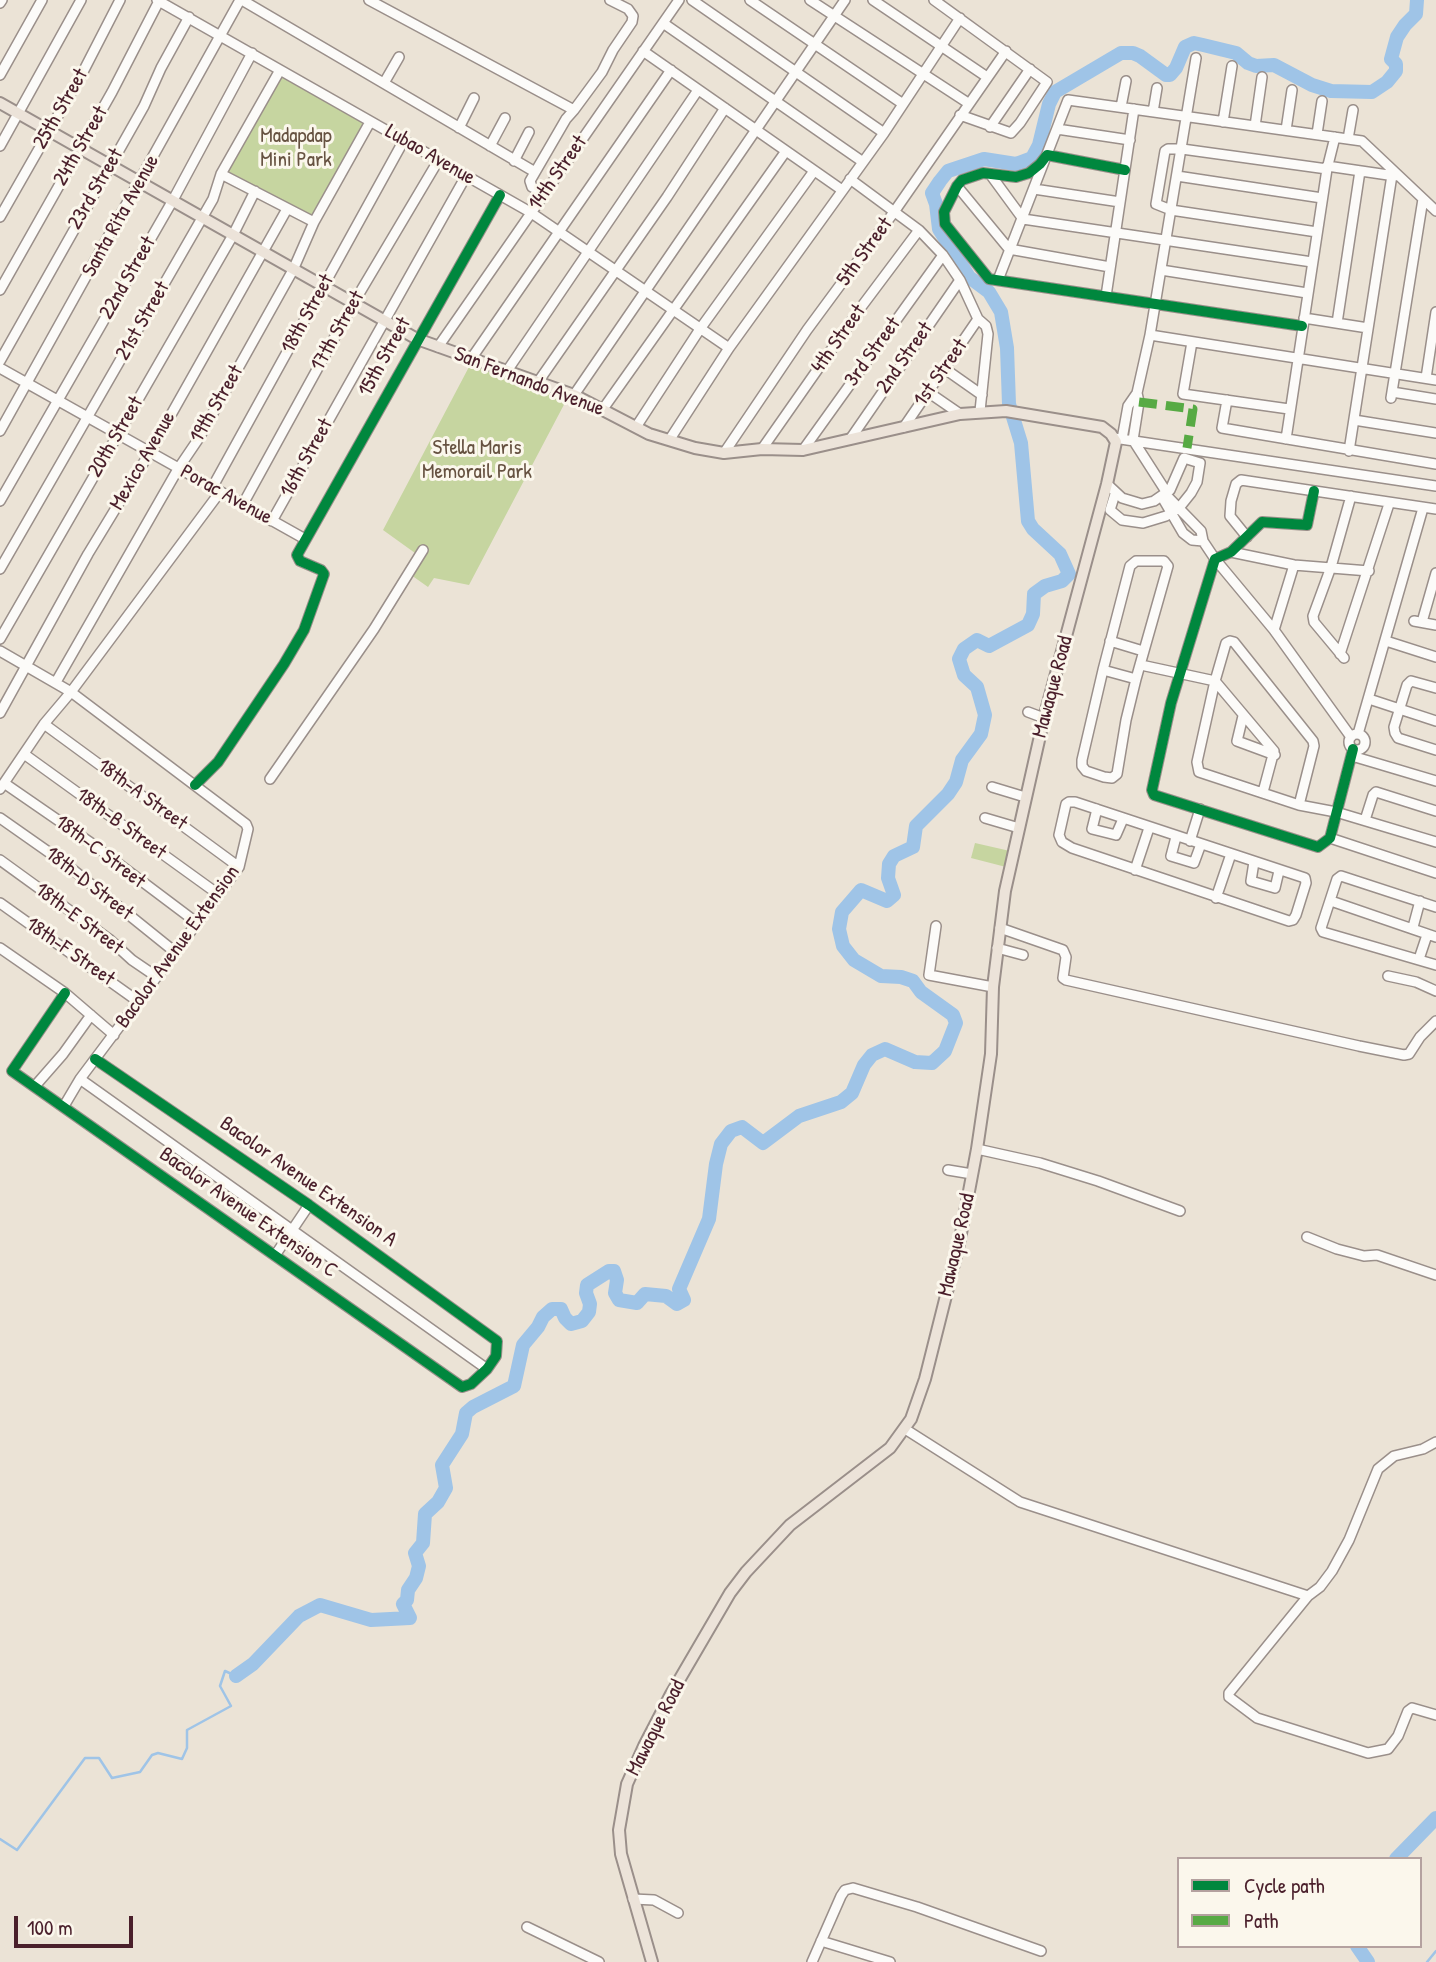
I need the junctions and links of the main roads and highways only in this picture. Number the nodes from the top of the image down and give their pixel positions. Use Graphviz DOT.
graph roads {
  1 [pos="0,103"];
  2 [pos="1115,436"];
  3 [pos="652,1962"];
  1 -- 2 [label="main road, San Fernando Avenue"];
  2 -- 3 [label="main road, Mawaque Road"];
}
